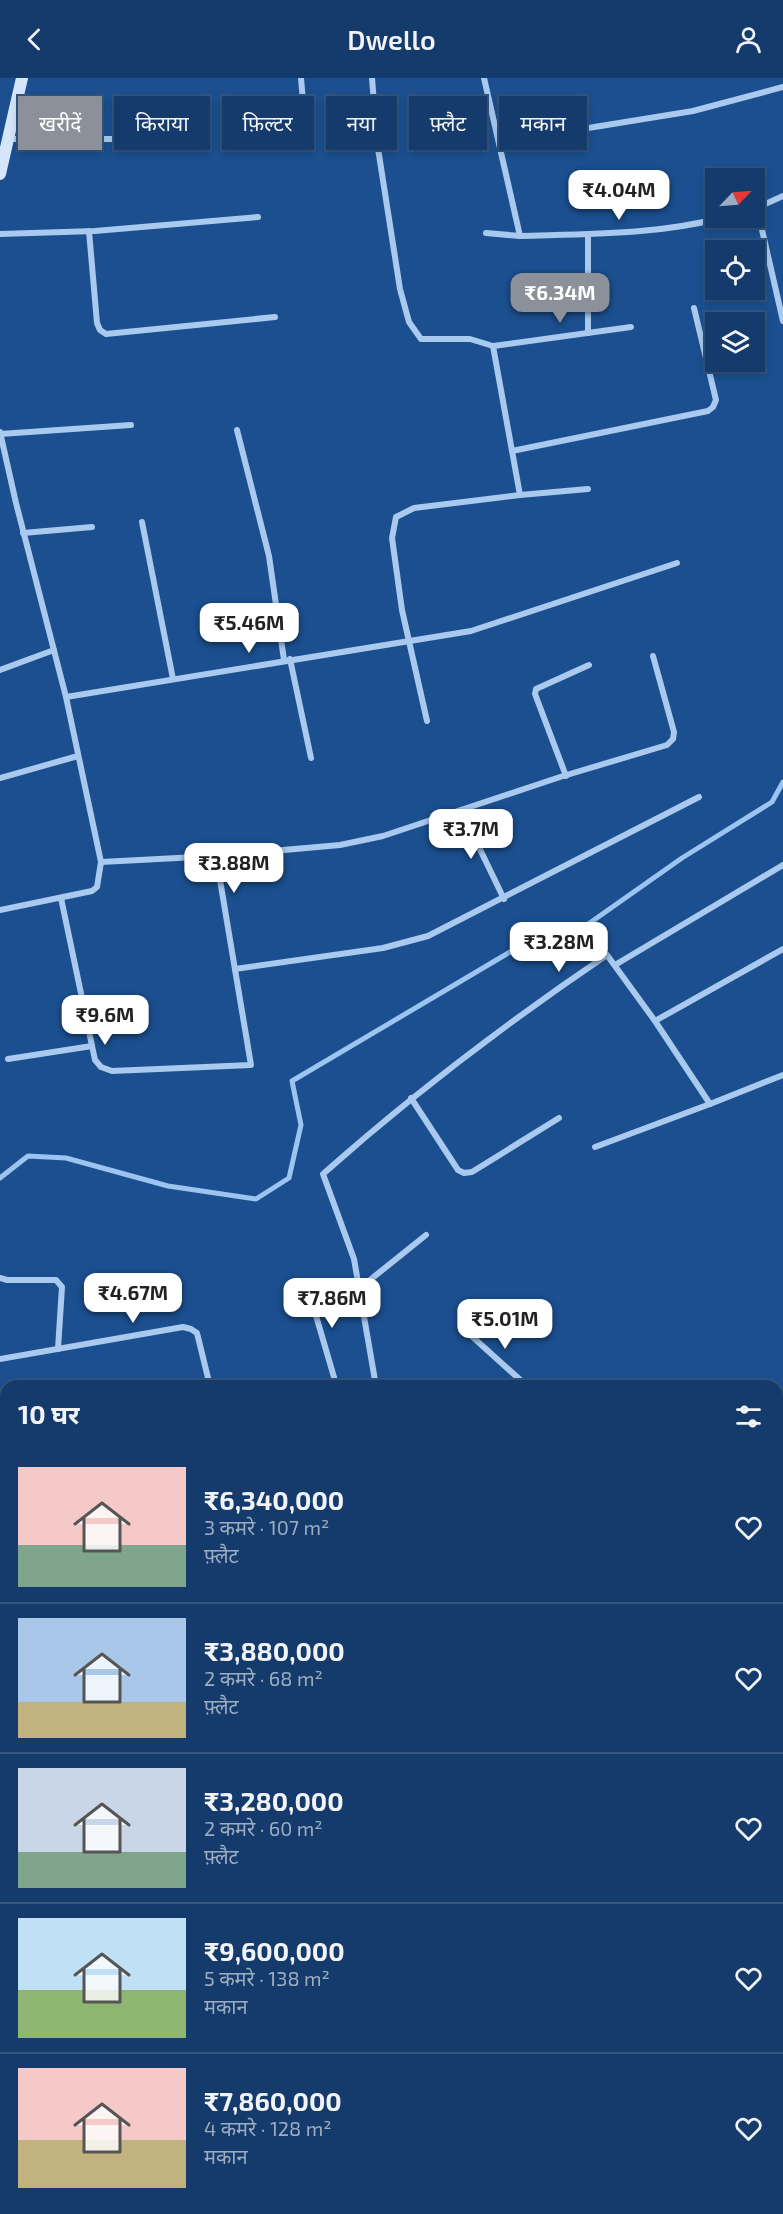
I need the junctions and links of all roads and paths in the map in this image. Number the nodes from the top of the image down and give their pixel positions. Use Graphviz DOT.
graph roads {
  1 [pos="22,78"];
  2 [pos="301,78"];
  3 [pos="372,78"];
  4 [pos="484,78"];
  5 [pos="783,87"];
  6 [pos="303,96"];
  7 [pos="587,128"];
  8 [pos="8,139"];
  9 [pos="114,139"];
  10 [pos="0,174"];
  11 [pos="783,196"];
  12 [pos="765,204"];
  13 [pos="258,217"];
  14 [pos="705,221"];
  15 [pos="760,228"];
  16 [pos="89,231"];
  17 [pos="486,233"];
  18 [pos="0,234"];
  19 [pos="588,234"];
  20 [pos="520,236"];
  21 [pos="694,308"];
  22 [pos="275,317"];
  23 [pos="783,321"];
  24 [pos="631,327"];
  25 [pos="588,333"];
  26 [pos="493,346"];
  27 [pos="131,425"];
  28 [pos="237,430"];
  29 [pos="0,433"];
  30 [pos="512,451"];
  31 [pos="588,489"];
  32 [pos="520,495"];
  33 [pos="142,522"];
  34 [pos="92,527"];
  35 [pos="24,532"];
  36 [pos="677,563"];
  37 [pos="409,640"];
  38 [pos="54,650"];
  39 [pos="653,656"];
  40 [pos="287,660"];
  41 [pos="590,665"];
  42 [pos="0,670"];
  43 [pos="173,679"];
  44 [pos="66,697"];
  45 [pos="427,721"];
  46 [pos="78,756"];
  47 [pos="311,758"];
  48 [pos="566,776"];
  49 [pos="0,778"];
  50 [pos="699,797"];
  51 [pos="461,810"];
  52 [pos="216,856"];
  53 [pos="101,862"];
  54 [pos="783,864"];
  55 [pos="61,898"];
  56 [pos="504,899"];
  57 [pos="0,910"];
  58 [pos="783,949"];
  59 [pos="615,965"];
  60 [pos="234,969"];
  61 [pos="655,1021"];
  62 [pos="92,1046"];
  63 [pos="8,1059"];
  64 [pos="783,1075"];
  65 [pos="411,1098"];
  66 [pos="710,1104"];
  67 [pos="559,1118"];
  68 [pos="595,1147"];
  69 [pos="426,1235"];
  70 [pos="0,1278"];
  71 [pos="307,1285"];
  72 [pos="360,1288"];
  73 [pos="466,1331"];
  74 [pos="58,1349"];
  75 [pos="0,1359"];
  76 [pos="209,1380"];
  77 [pos="335,1380"];
  78 [pos="375,1380"];
  79 [pos="520,1380"];
  80 [pos="0,1677"];
  81 [pos="0,1691"];
  1 -- 8 [label="street"];
  2 -- 6 [label="street"];
  3 -- 26 [label="street"];
  4 -- 20 [label="street"];
  5 -- 7 [label="street"];
  8 -- 9 [label="street"];
  8 -- 10 [label="street"];
  11 -- 12 [label="street"];
  13 -- 16 [label="street"];
  14 -- 19 [label="street"];
  15 -- 23 [label="street"];
  16 -- 18 [label="street"];
  16 -- 22 [label="street"];
  17 -- 20 [label="street"];
  19 -- 20 [label="street"];
  19 -- 25 [label="street"];
  21 -- 30 [label="street"];
  24 -- 25 [label="street"];
  25 -- 26 [label="street"];
  26 -- 30 [label="street"];
  27 -- 29 [label="street"];
  28 -- 40 [label="street"];
  29 -- 35 [label="street"];
  30 -- 32 [label="street"];
  31 -- 32 [label="street"];
  32 -- 37 [label="street"];
  33 -- 43 [label="street"];
  34 -- 35 [label="street"];
  35 -- 38 [label="street"];
  36 -- 37 [label="street"];
  37 -- 40 [label="street"];
  37 -- 45 [label="street"];
  38 -- 42 [label="street"];
  38 -- 44 [label="street"];
  39 -- 48 [label="street"];
  40 -- 43 [label="street"];
  40 -- 47 [label="street"];
  41 -- 48 [label="street"];
  43 -- 44 [label="street"];
  44 -- 46 [label="street"];
  46 -- 49 [label="street"];
  46 -- 53 [label="street"];
  48 -- 51 [label="street"];
  50 -- 56 [label="street"];
  51 -- 52 [label="street"];
  51 -- 56 [label="street"];
  52 -- 53 [label="street"];
  52 -- 60 [label="street"];
  53 -- 55 [label="street"];
  54 -- 59 [label="street"];
  55 -- 57 [label="street"];
  55 -- 62 [label="street"];
  56 -- 60 [label="street"];
  58 -- 61 [label="street"];
  59 -- 61 [label="street"];
  59 -- 65 [label="street"];
  60 -- 62 [label="street"];
  61 -- 66 [label="street"];
  62 -- 63 [label="street"];
  64 -- 66 [label="street"];
  65 -- 67 [label="street"];
  65 -- 72 [label="street"];
  66 -- 68 [label="street"];
  69 -- 72 [label="street"];
  70 -- 74 [label="street"];
  71 -- 77 [label="street"];
  72 -- 78 [label="street"];
  73 -- 79 [label="street"];
  74 -- 75 [label="street"];
  74 -- 76 [label="street"];
  80 -- 81 [label="street"];
}
